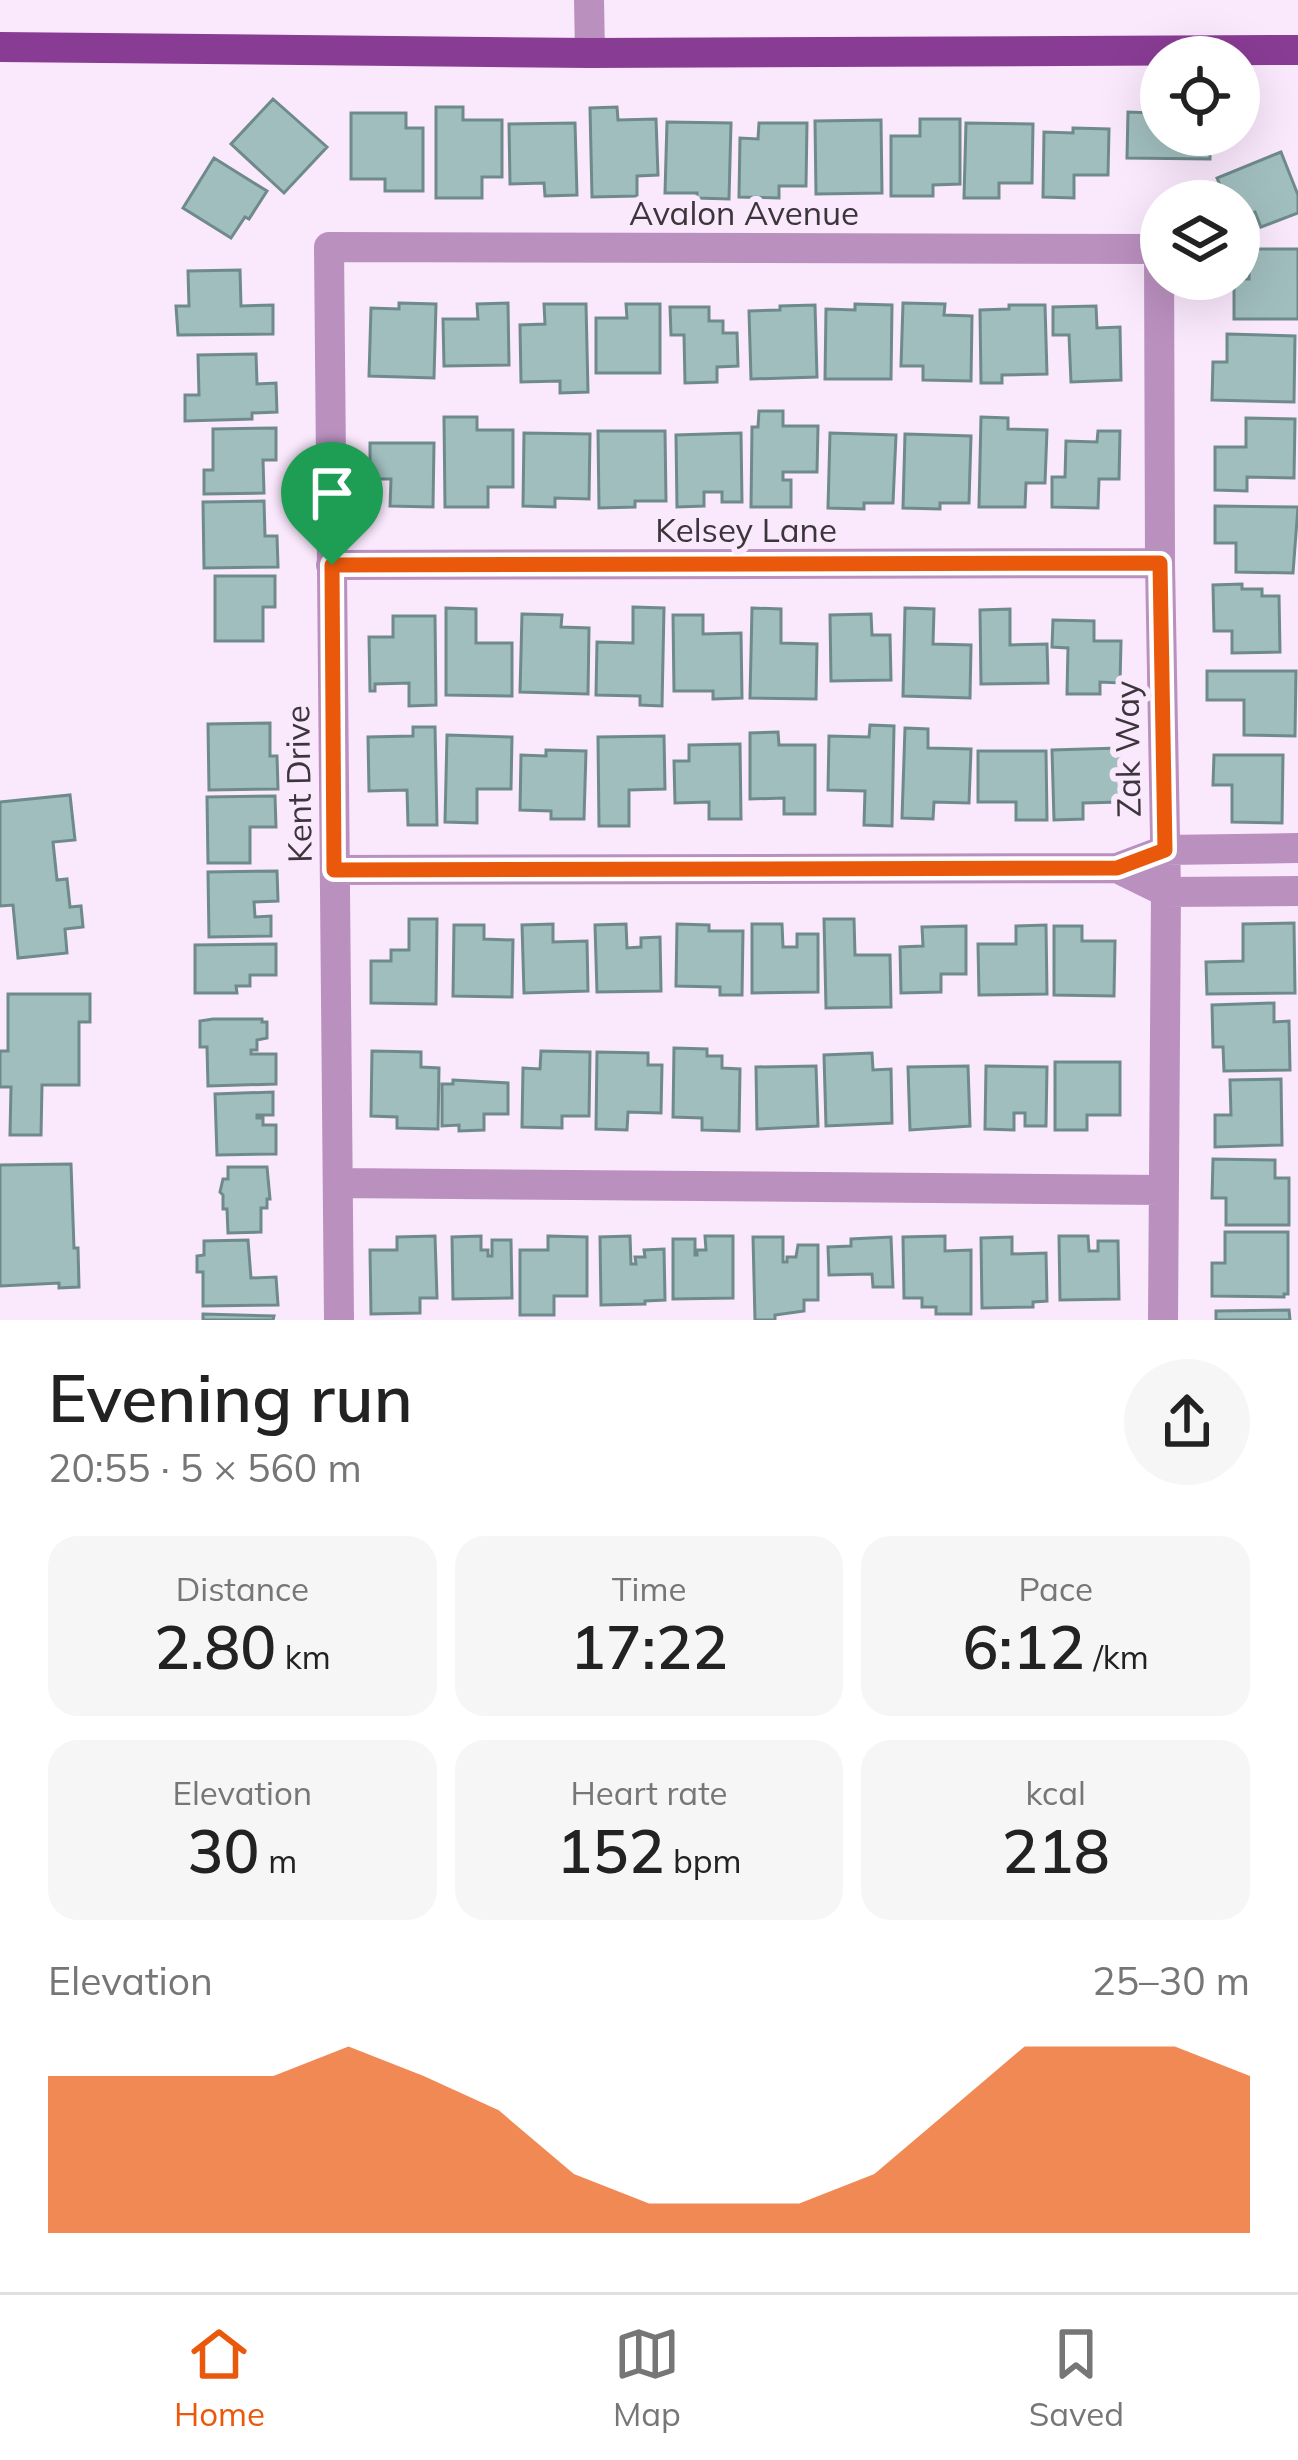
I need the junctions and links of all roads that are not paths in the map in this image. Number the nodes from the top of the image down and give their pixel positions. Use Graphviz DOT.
graph roads {
  1 [pos="589,0"];
  2 [pos="0,46"];
  3 [pos="1298,50"];
  4 [pos="590,53"];
  5 [pos="328,248"];
  6 [pos="1140,249"];
  7 [pos="1159,300"];
  8 [pos="1160,563"];
  9 [pos="332,565"];
  10 [pos="1298,848"];
  11 [pos="1165,850"];
  12 [pos="1117,868"];
  13 [pos="334,870"];
  14 [pos="1298,891"];
  15 [pos="1166,892"];
  16 [pos="338,1183"];
  17 [pos="1162,1190"];
  18 [pos="339,1320"];
  19 [pos="1162,1320"];
  1 -- 4 [label="street"];
  2 -- 4 [label="main road"];
  3 -- 4 [label="main road"];
  5 -- 6 [label="street, Avalon Avenue"];
  5 -- 9 [label="street, Kent Drive"];
  7 -- 8 [label="street, Zak Way"];
  8 -- 9 [label="street, Kelsey Lane"];
  8 -- 11 [label="street, Zak Way"];
  9 -- 13 [label="street, Kent Drive"];
  10 -- 11 [label="street"];
  11 -- 12 [label="street"];
  11 -- 15 [label="street, Zak Way"];
  12 -- 13 [label="street"];
  12 -- 15 [label="street"];
  13 -- 16 [label="street, Kent Drive"];
  14 -- 15 [label="street"];
  15 -- 17 [label="street, Zak Way"];
  16 -- 17 [label="street"];
  16 -- 18 [label="street, Kent Drive"];
  17 -- 19 [label="street, Zak Way"];
}
